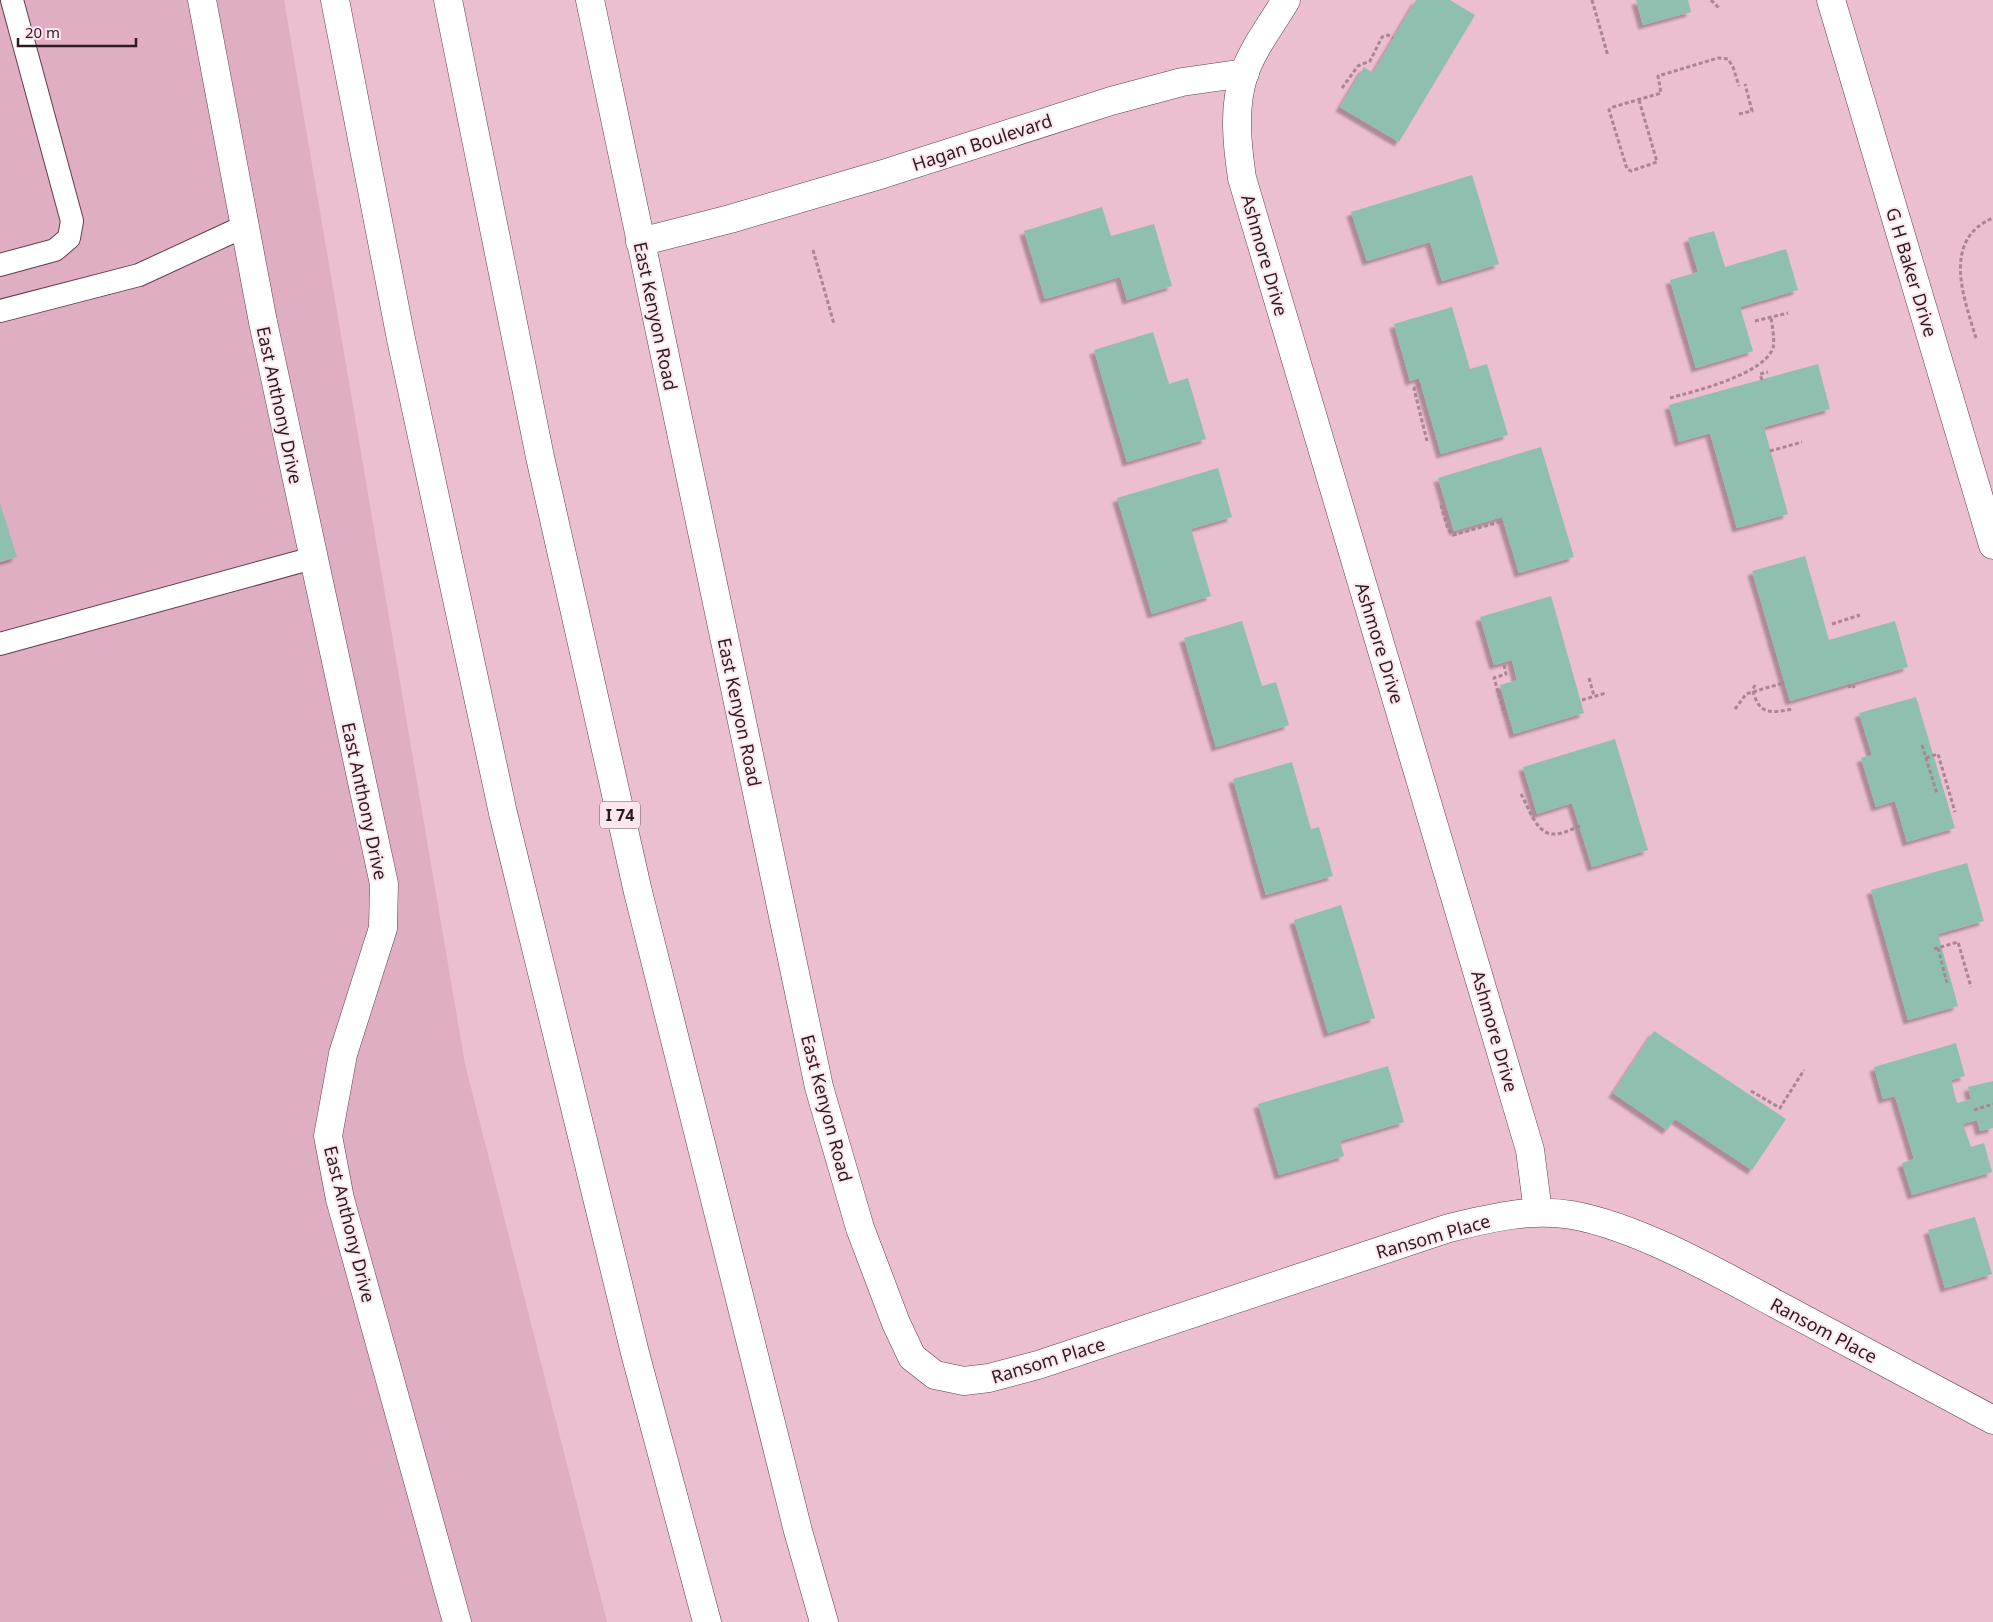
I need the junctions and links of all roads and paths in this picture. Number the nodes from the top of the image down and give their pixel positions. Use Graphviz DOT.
graph roads {
  1 [pos="12,0"];
  2 [pos="202,0"];
  3 [pos="335,0"];
  4 [pos="448,0"];
  5 [pos="590,0"];
  6 [pos="1286,0"];
  7 [pos="1592,0"];
  8 [pos="1711,0"];
  9 [pos="1831,0"];
  10 [pos="1720,9"];
  11 [pos="1393,38"];
  12 [pos="1608,56"];
  13 [pos="1245,73"];
  14 [pos="1745,84"];
  15 [pos="1739,86"];
  16 [pos="1342,88"];
  17 [pos="1639,100"];
  18 [pos="1739,114"];
  19 [pos="1993,218"];
  20 [pos="245,226"];
  21 [pos="640,242"];
  22 [pos="813,250"];
  23 [pos="0,265"];
  24 [pos="0,311"];
  25 [pos="1788,313"];
  26 [pos="1771,317"];
  27 [pos="1755,321"];
  28 [pos="834,324"];
  29 [pos="1976,338"];
  30 [pos="1768,372"];
  31 [pos="1762,380"];
  32 [pos="1421,385"];
  33 [pos="1678,395"];
  34 [pos="1670,398"];
  35 [pos="1680,402"];
  36 [pos="1427,441"];
  37 [pos="1802,442"];
  38 [pos="1770,451"];
  39 [pos="1441,505"];
  40 [pos="1503,521"];
  41 [pos="1993,544"];
  42 [pos="313,558"];
  43 [pos="1860,615"];
  44 [pos="1832,624"];
  45 [pos="0,644"];
  46 [pos="1504,665"];
  47 [pos="1589,678"];
  48 [pos="1783,683"];
  49 [pos="1849,684"];
  50 [pos="1755,685"];
  51 [pos="1855,686"];
  52 [pos="1753,691"];
  53 [pos="1606,693"];
  54 [pos="1594,696"];
  55 [pos="1582,700"];
  56 [pos="1735,709"];
  57 [pos="1793,709"];
  58 [pos="1505,715"];
  59 [pos="1922,744"];
  60 [pos="1924,756"];
  61 [pos="1521,794"];
  62 [pos="1937,794"];
  63 [pos="1955,812"];
  64 [pos="1580,826"];
  65 [pos="1948,983"];
  66 [pos="1971,987"];
  67 [pos="1804,1070"];
  68 [pos="1751,1091"];
  69 [pos="1993,1104"];
  70 [pos="1974,1110"];
  71 [pos="1538,1212"];
  72 [pos="964,1382"];
  73 [pos="1993,1420"];
  74 [pos="457,1622"];
  75 [pos="707,1622"];
  76 [pos="824,1622"];
  1 -- 23 [label="lane"];
  2 -- 20 [label="main road, East Anthony Drive"];
  3 -- 75 [label="main road"];
  4 -- 76 [label="main road, I 74"];
  5 -- 21 [label="main road, East Kenyon Road"];
  6 -- 13 [label="main road"];
  7 -- 12 [label="path"];
  8 -- 10 [label="path"];
  9 -- 41 [label="main road, G H Baker Drive"];
  11 -- 16 [label="path"];
  13 -- 21 [label="main road, Hagan Boulevard"];
  13 -- 71 [label="main road, Ashmore Drive"];
  14 -- 18 [label="path"];
  15 -- 17 [label="path"];
  17 -- 17 [label="path"];
  19 -- 29 [label="path"];
  20 -- 24 [label="lane"];
  20 -- 42 [label="main road, East Anthony Drive"];
  21 -- 72 [label="main road, East Kenyon Road"];
  22 -- 28 [label="path"];
  25 -- 26 [label="path"];
  26 -- 27 [label="path"];
  26 -- 33 [label="path"];
  30 -- 31 [label="path"];
  32 -- 36 [label="path"];
  33 -- 34 [label="path"];
  33 -- 35 [label="path"];
  37 -- 38 [label="path"];
  39 -- 40 [label="path"];
  42 -- 45 [label="lane"];
  42 -- 74 [label="main road, East Anthony Drive"];
  43 -- 44 [label="path"];
  46 -- 58 [label="path"];
  47 -- 54 [label="path"];
  48 -- 52 [label="path"];
  49 -- 51 [label="path"];
  50 -- 52 [label="path"];
  52 -- 56 [label="path"];
  52 -- 57 [label="path"];
  53 -- 54 [label="path"];
  54 -- 55 [label="path"];
  59 -- 60 [label="path"];
  60 -- 62 [label="path"];
  60 -- 63 [label="path"];
  61 -- 64 [label="path"];
  65 -- 66 [label="path"];
  67 -- 68 [label="path"];
  69 -- 70 [label="path"];
  71 -- 72 [label="main road, Ransom Place"];
  71 -- 73 [label="main road, Ransom Place"];
}
